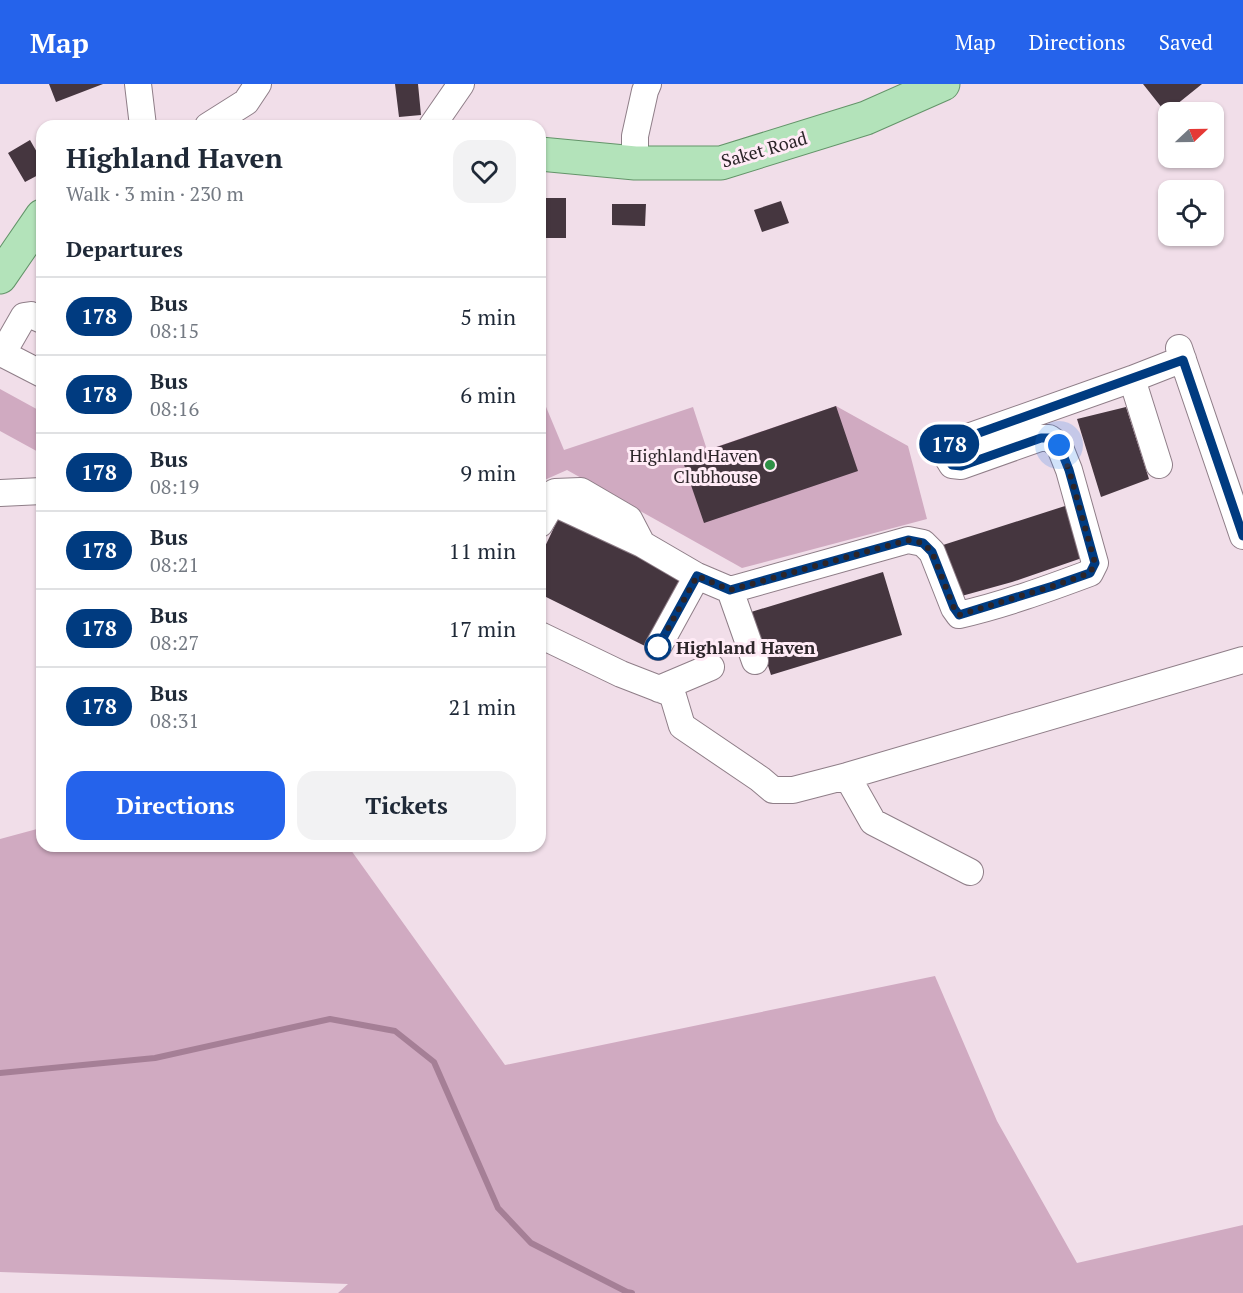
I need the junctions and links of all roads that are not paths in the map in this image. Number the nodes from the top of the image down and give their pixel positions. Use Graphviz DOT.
graph roads {
  1 [pos="138,84"];
  2 [pos="258,84"];
  3 [pos="461,84"];
  4 [pos="648,84"];
  5 [pos="943,84"];
  6 [pos="141,120"];
  7 [pos="218,120"];
  8 [pos="436,120"];
  9 [pos="546,155"];
  10 [pos="635,163"];
  11 [pos="36,225"];
  12 [pos="0,277"];
  13 [pos="36,317"];
  14 [pos="36,371"];
  15 [pos="1132,379"];
  16 [pos="1159,465"];
  17 [pos="36,491"];
  18 [pos="0,493"];
  19 [pos="546,497"];
  20 [pos="546,514"];
  21 [pos="1243,536"];
  22 [pos="642,544"];
  23 [pos="697,576"];
  24 [pos="730,590"];
  25 [pos="546,638"];
  26 [pos="658,647"];
  27 [pos="1243,660"];
  28 [pos="755,661"];
  29 [pos="711,667"];
  30 [pos="659,689"];
  31 [pos="848,776"];
  32 [pos="970,872"];
  1 -- 6 [label="street"];
  2 -- 7 [label="street"];
  3 -- 8 [label="street"];
  4 -- 10 [label="street"];
  5 -- 10 [label="main road, Saket Road"];
  9 -- 10 [label="main road, Saket Road"];
  11 -- 12 [label="main road"];
  13 -- 14 [label="street"];
  15 -- 16 [label="street"];
  15 -- 21 [label="street"];
  15 -- 24 [label="street"];
  17 -- 18 [label="street"];
  19 -- 22 [label="street"];
  20 -- 22 [label="street"];
  22 -- 23 [label="street"];
  23 -- 24 [label="street"];
  23 -- 26 [label="street"];
  24 -- 28 [label="street"];
  25 -- 30 [label="street"];
  27 -- 31 [label="street"];
  29 -- 30 [label="street"];
  30 -- 31 [label="street"];
  31 -- 32 [label="street"];
}
